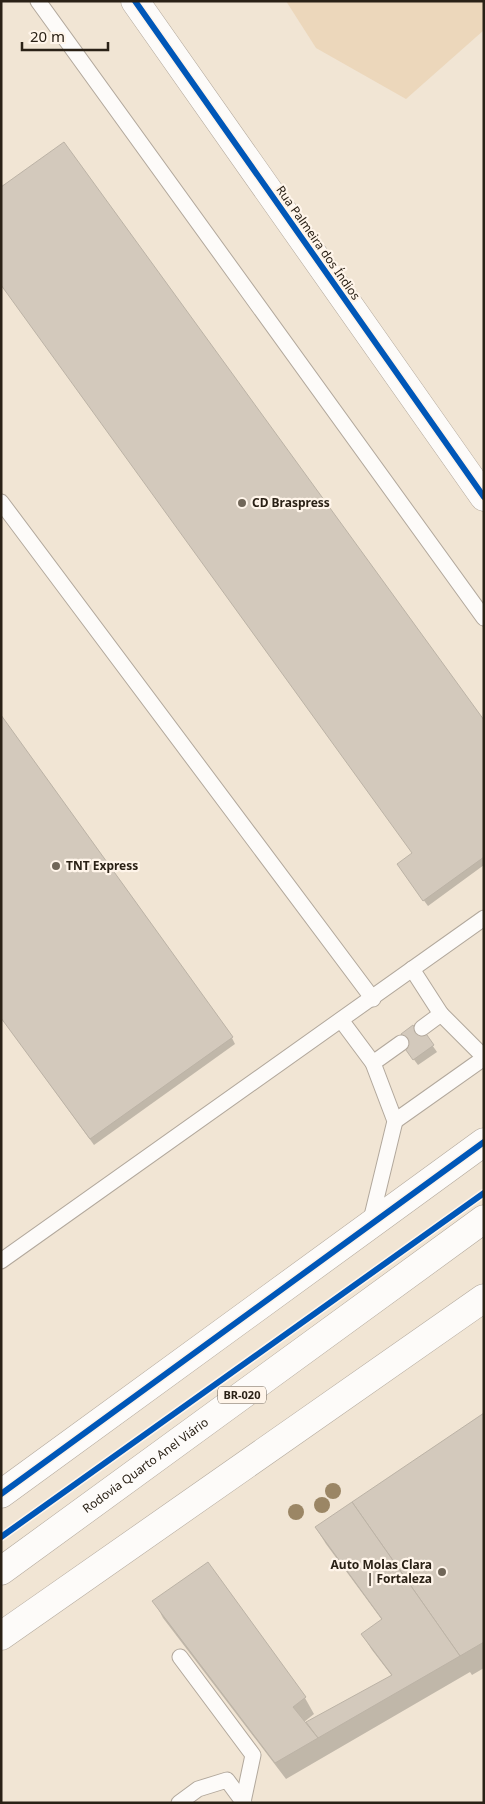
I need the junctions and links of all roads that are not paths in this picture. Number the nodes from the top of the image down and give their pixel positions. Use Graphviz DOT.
graph roads {
  1 [pos="38,1"];
  2 [pos="135,1"];
  3 [pos="484,497"];
  4 [pos="2,505"];
  5 [pos="484,618"];
  6 [pos="484,918"];
  7 [pos="412,969"];
  8 [pos="373,999"];
  9 [pos="441,1014"];
  10 [pos="341,1020"];
  11 [pos="422,1028"];
  12 [pos="401,1043"];
  13 [pos="484,1057"];
  14 [pos="373,1063"];
  15 [pos="396,1121"];
  16 [pos="484,1142"];
  17 [pos="484,1219"];
  18 [pos="370,1224"];
  19 [pos="1,1262"];
  20 [pos="484,1298"];
  21 [pos="1,1494"];
  22 [pos="1,1571"];
  23 [pos="1,1636"];
  24 [pos="180,1657"];
  25 [pos="243,1802"];
  26 [pos="179,1803"];
  1 -- 5 [label="lane"];
  2 -- 3 [label="main road, Rua Palmeira dos Índios"];
  4 -- 8 [label="lane"];
  6 -- 7 [label="lane"];
  7 -- 8 [label="lane"];
  7 -- 9 [label="lane"];
  8 -- 10 [label="lane"];
  9 -- 11 [label="lane"];
  9 -- 13 [label="lane"];
  10 -- 14 [label="lane"];
  10 -- 19 [label="lane"];
  12 -- 14 [label="lane"];
  13 -- 15 [label="lane"];
  14 -- 15 [label="lane"];
  15 -- 18 [label="lane"];
  16 -- 18 [label="main road"];
  17 -- 22 [label="main road, Rodovia Quarto Anel Viário / BR-020"];
  18 -- 21 [label="main road"];
  20 -- 23 [label="main road"];
  24 -- 25 [label="lane"];
  25 -- 26 [label="lane"];
}
